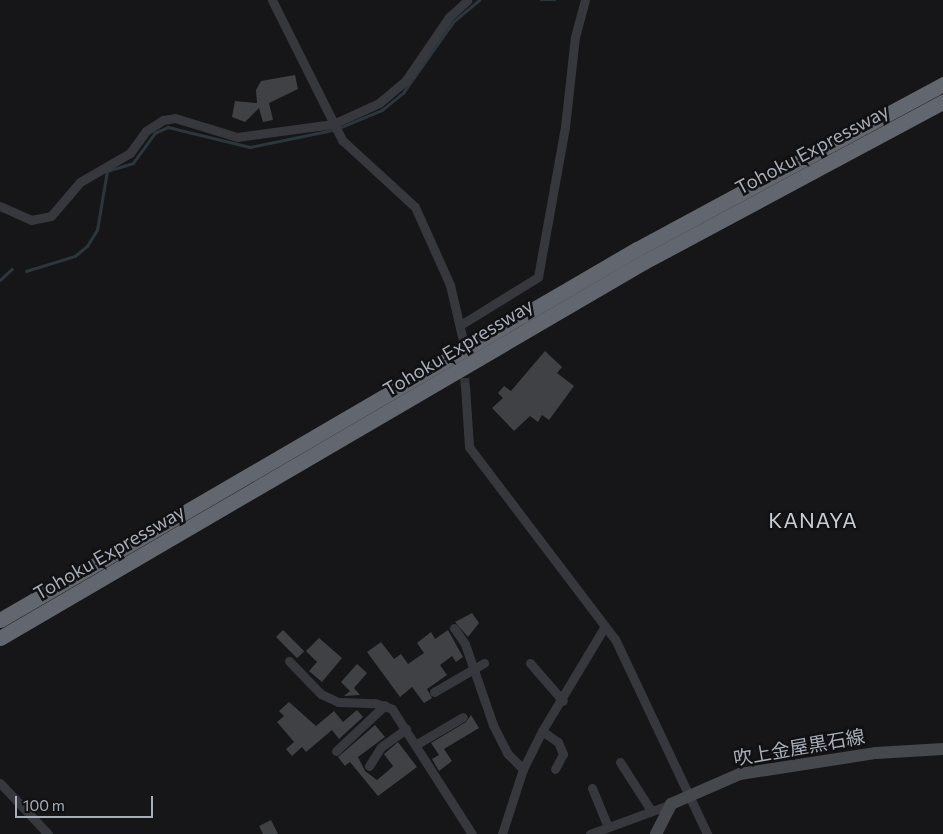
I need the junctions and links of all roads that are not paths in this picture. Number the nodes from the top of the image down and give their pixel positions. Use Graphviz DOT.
graph roads {
  1 [pos="272,0"];
  2 [pos="468,0"];
  3 [pos="585,0"];
  4 [pos="943,84"];
  5 [pos="943,102"];
  6 [pos="335,127"];
  7 [pos="0,206"];
  8 [pos="462,324"];
  9 [pos="463,341"];
  10 [pos="465,386"];
  11 [pos="0,620"];
  12 [pos="605,626"];
  13 [pos="454,628"];
  14 [pos="0,638"];
  15 [pos="289,661"];
  16 [pos="484,663"];
  17 [pos="530,663"];
  18 [pos="471,671"];
  19 [pos="434,692"];
  20 [pos="563,701"];
  21 [pos="385,705"];
  22 [pos="463,717"];
  23 [pos="406,730"];
  24 [pos="542,731"];
  25 [pos="417,744"];
  26 [pos="943,748"];
  27 [pos="336,751"];
  28 [pos="620,762"];
  29 [pos="369,766"];
  30 [pos="524,769"];
  31 [pos="555,769"];
  32 [pos="0,783"];
  33 [pos="592,788"];
  34 [pos="691,793"];
  35 [pos="671,804"];
  36 [pos="650,809"];
  37 [pos="608,827"];
  38 [pos="48,834"];
  39 [pos="472,834"];
  40 [pos="502,834"];
  41 [pos="590,834"];
  42 [pos="656,834"];
  43 [pos="707,834"];
  1 -- 6 [label="street"];
  2 -- 6 [label="street"];
  3 -- 8 [label="street"];
  4 -- 11 [label="highway, Tohoku Expressway"];
  5 -- 14 [label="highway, Tohoku Expressway"];
  6 -- 7 [label="street"];
  6 -- 8 [label="street"];
  8 -- 9 [label="street"];
  10 -- 12 [label="street"];
  12 -- 20 [label="street"];
  12 -- 34 [label="street"];
  13 -- 18 [label="street"];
  15 -- 21 [label="street"];
  16 -- 18 [label="street"];
  17 -- 20 [label="street"];
  18 -- 19 [label="street"];
  18 -- 30 [label="street"];
  20 -- 24 [label="street"];
  21 -- 23 [label="street"];
  21 -- 27 [label="street"];
  22 -- 25 [label="street"];
  23 -- 25 [label="street"];
  23 -- 29 [label="street"];
  24 -- 30 [label="street"];
  24 -- 31 [label="street"];
  25 -- 39 [label="street"];
  26 -- 34 [label="main road, 吹上金屋黒石線"];
  28 -- 36 [label="street"];
  30 -- 40 [label="street"];
  32 -- 38 [label="street"];
  33 -- 37 [label="street"];
  34 -- 35 [label="main road, 吹上金屋黒石線"];
  34 -- 43 [label="street"];
  35 -- 36 [label="street"];
  35 -- 42 [label="main road"];
  36 -- 37 [label="street"];
  37 -- 41 [label="street"];
}
